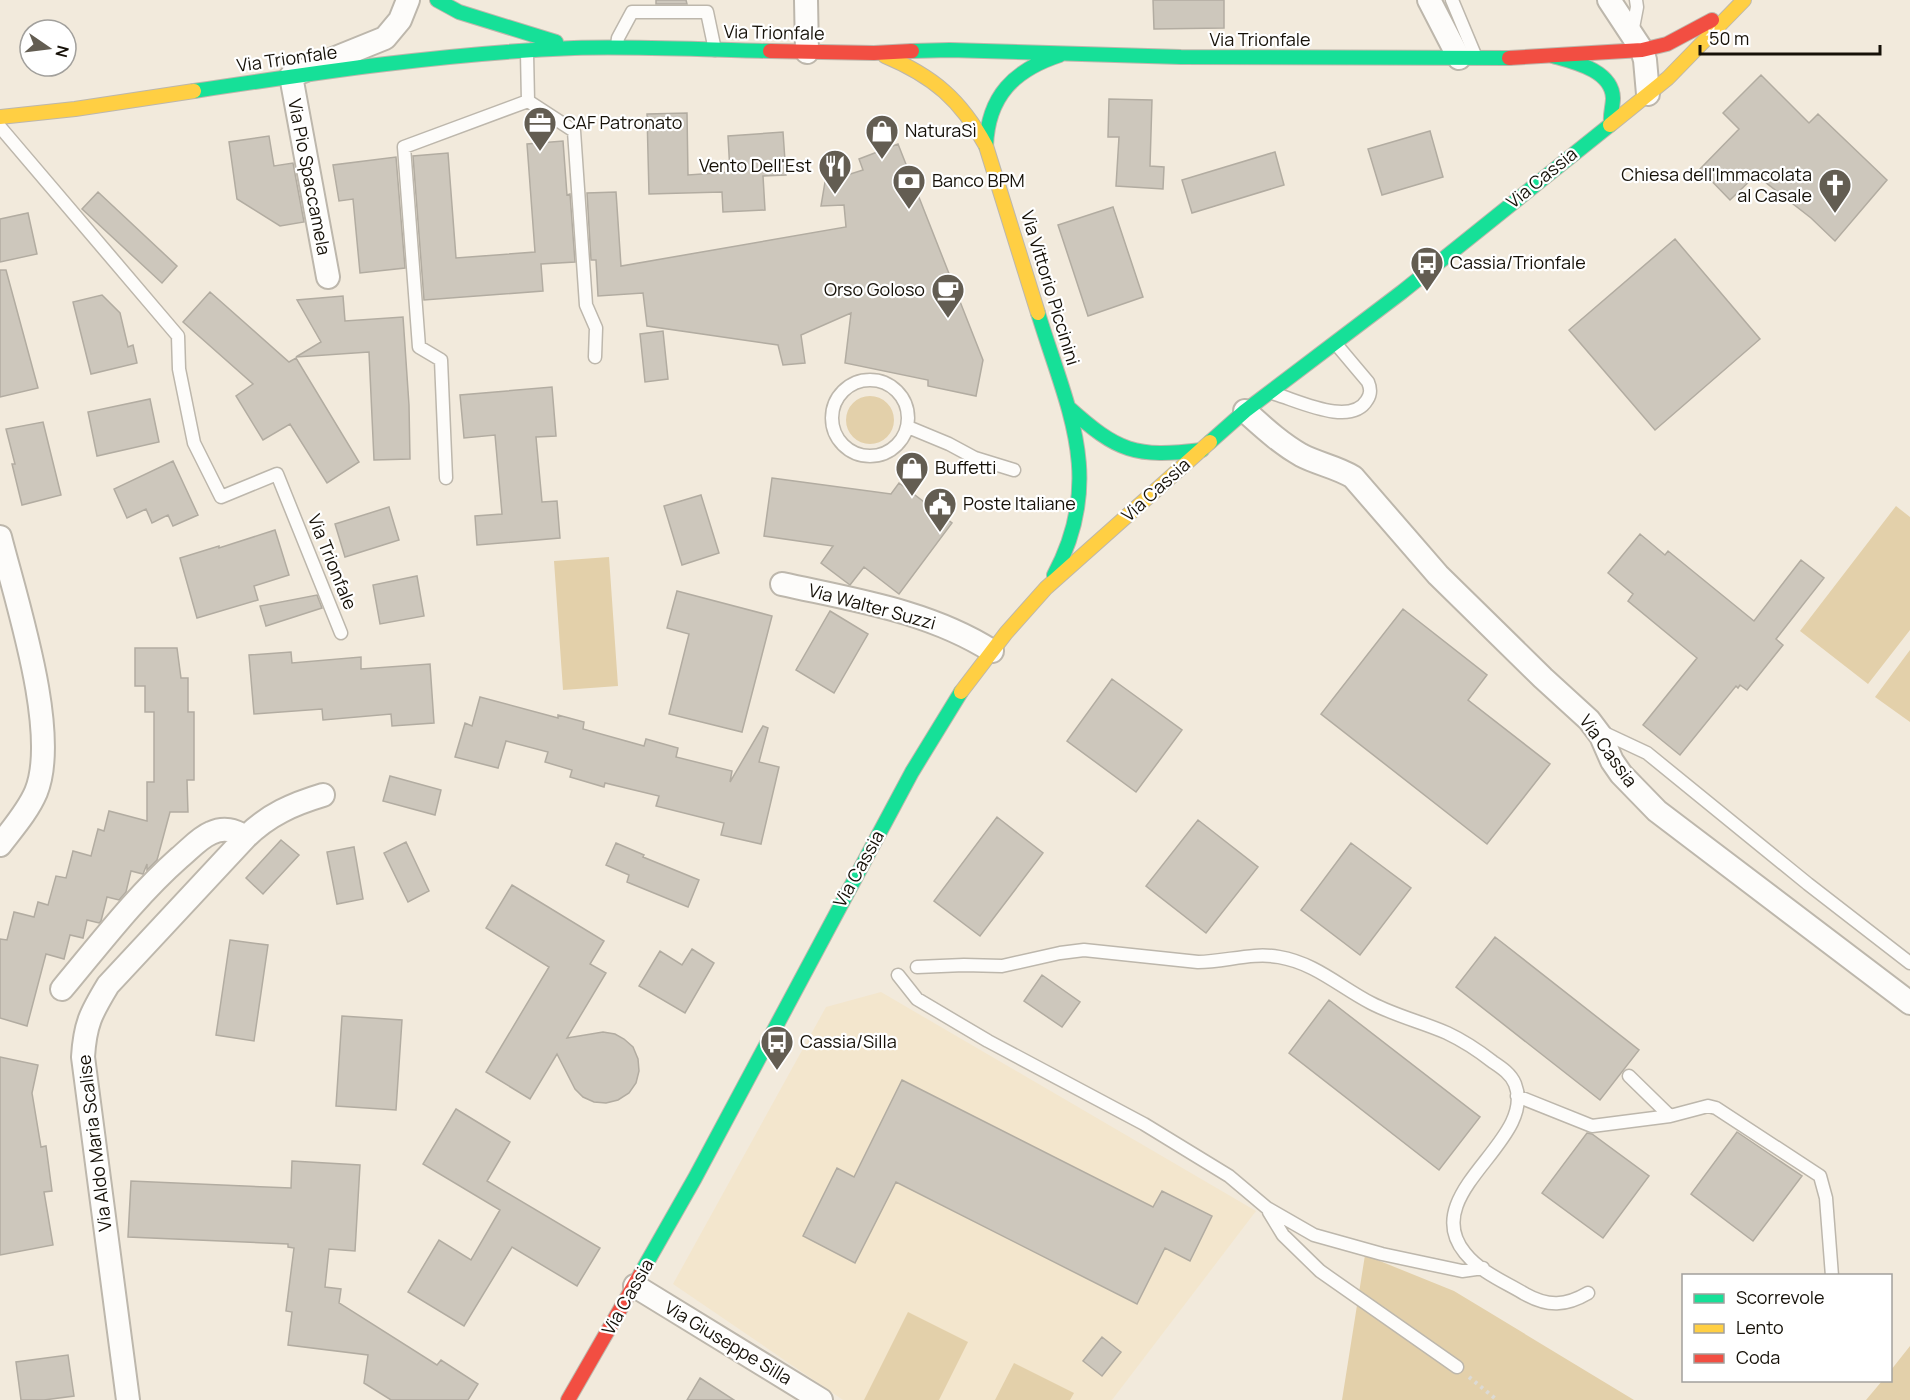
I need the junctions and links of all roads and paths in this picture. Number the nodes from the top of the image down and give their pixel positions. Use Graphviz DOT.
graph roads {
  1 [pos="408,0"];
  2 [pos="437,0"];
  3 [pos="806,0"];
  4 [pos="1429,0"];
  5 [pos="1452,0"];
  6 [pos="1609,0"];
  7 [pos="1636,0"];
  8 [pos="1743,1"];
  9 [pos="1637,42"];
  10 [pos="575,48"];
  11 [pos="616,49"];
  12 [pos="526,51"];
  13 [pos="715,51"];
  14 [pos="807,52"];
  15 [pos="874,52"];
  16 [pos="1061,54"];
  17 [pos="1553,56"];
  18 [pos="1468,59"];
  19 [pos="291,76"];
  20 [pos="1648,94"];
  21 [pos="528,101"];
  22 [pos="0,117"];
  23 [pos="1611,122"];
  24 [pos="0,127"];
  25 [pos="986,146"];
  26 [pos="328,277"];
  27 [pos="1336,343"];
  28 [pos="595,357"];
  29 [pos="1270,392"];
  30 [pos="1068,407"];
  31 [pos="1245,411"];
  32 [pos="908,427"];
  33 [pos="1202,450"];
  34 [pos="1014,470"];
  35 [pos="446,477"];
  36 [pos="0,537"];
  37 [pos="782,584"];
  38 [pos="1046,588"];
  39 [pos="341,633"];
  40 [pos="992,651"];
  41 [pos="1596,729"];
  42 [pos="322,795"];
  43 [pos="246,837"];
  44 [pos="0,844"];
  45 [pos="1910,963"];
  46 [pos="917,967"];
  47 [pos="898,975"];
  48 [pos="62,989"];
  49 [pos="1910,1003"];
  50 [pos="1629,1076"];
  51 [pos="1517,1096"];
  52 [pos="1670,1116"];
  53 [pos="1267,1208"];
  54 [pos="1483,1268"];
  55 [pos="1832,1274"];
  56 [pos="635,1286"];
  57 [pos="1588,1293"];
  58 [pos="1457,1368"];
  59 [pos="128,1400"];
  60 [pos="568,1400"];
  61 [pos="821,1400"];
  62 [pos="1497,1400"];
  1 -- 19 [label="street"];
  2 -- 10 [label="main road"];
  3 -- 14 [label="street"];
  4 -- 18 [label="street"];
  5 -- 18 [label="lane"];
  6 -- 9 [label="street"];
  7 -- 9 [label="lane"];
  8 -- 9 [label="main road, Via Trionfale"];
  8 -- 20 [label="main road, Via Cassia"];
  9 -- 17 [label="main road, Via Trionfale"];
  9 -- 20 [label="street"];
  10 -- 11 [label="main road, Via Trionfale"];
  10 -- 12 [label="main road, Via Trionfale"];
  11 -- 13 [label="main road, Via Trionfale"];
  11 -- 13 [label="lane"];
  12 -- 19 [label="main road, Via Trionfale"];
  12 -- 21 [label="lane"];
  13 -- 14 [label="main road, Via Trionfale"];
  14 -- 15 [label="main road, Via Trionfale"];
  15 -- 16 [label="main road, Via Trionfale"];
  15 -- 25 [label="main road, Via Vittorio Piccinini"];
  16 -- 18 [label="main road, Via Trionfale"];
  16 -- 25 [label="main road, Via Vittorio Piccinini"];
  17 -- 18 [label="main road, Via Trionfale"];
  17 -- 23 [label="main road, Via Trionfale"];
  19 -- 22 [label="main road, Via Trionfale"];
  19 -- 26 [label="street, Via Pio Spaccamela"];
  20 -- 23 [label="main road, Via Cassia"];
  21 -- 28 [label="lane"];
  21 -- 35 [label="lane"];
  23 -- 27 [label="main road, Via Cassia"];
  24 -- 39 [label="lane, Via Trionfale"];
  25 -- 30 [label="main road, Via Vittorio Piccinini"];
  27 -- 29 [label="main road, Via Cassia"];
  27 -- 29 [label="lane"];
  29 -- 31 [label="main road, Via Cassia"];
  30 -- 33 [label="main road"];
  30 -- 38 [label="main road, Via Vittorio Piccinini"];
  31 -- 33 [label="main road, Via Cassia"];
  31 -- 41 [label="street, Via Cassia"];
  32 -- 32 [label="lane"];
  32 -- 34 [label="lane"];
  33 -- 38 [label="main road, Via Cassia"];
  36 -- 44 [label="street"];
  37 -- 40 [label="street, Via Walter Suzzi"];
  38 -- 40 [label="main road, Via Cassia"];
  40 -- 56 [label="main road, Via Cassia"];
  41 -- 45 [label="lane"];
  41 -- 49 [label="street, Via Cassia"];
  42 -- 43 [label="street, Via Aldo Maria Scalise"];
  43 -- 48 [label="street"];
  43 -- 59 [label="street, Via Aldo Maria Scalise"];
  46 -- 51 [label="lane"];
  47 -- 53 [label="lane"];
  50 -- 52 [label="lane"];
  51 -- 52 [label="lane"];
  51 -- 54 [label="lane"];
  52 -- 55 [label="lane"];
  53 -- 54 [label="lane"];
  53 -- 58 [label="lane"];
  54 -- 57 [label="lane"];
  56 -- 60 [label="main road, Via Cassia"];
  56 -- 61 [label="street, Via Giuseppe Silla"];
  58 -- 62 [label="path"];
}
